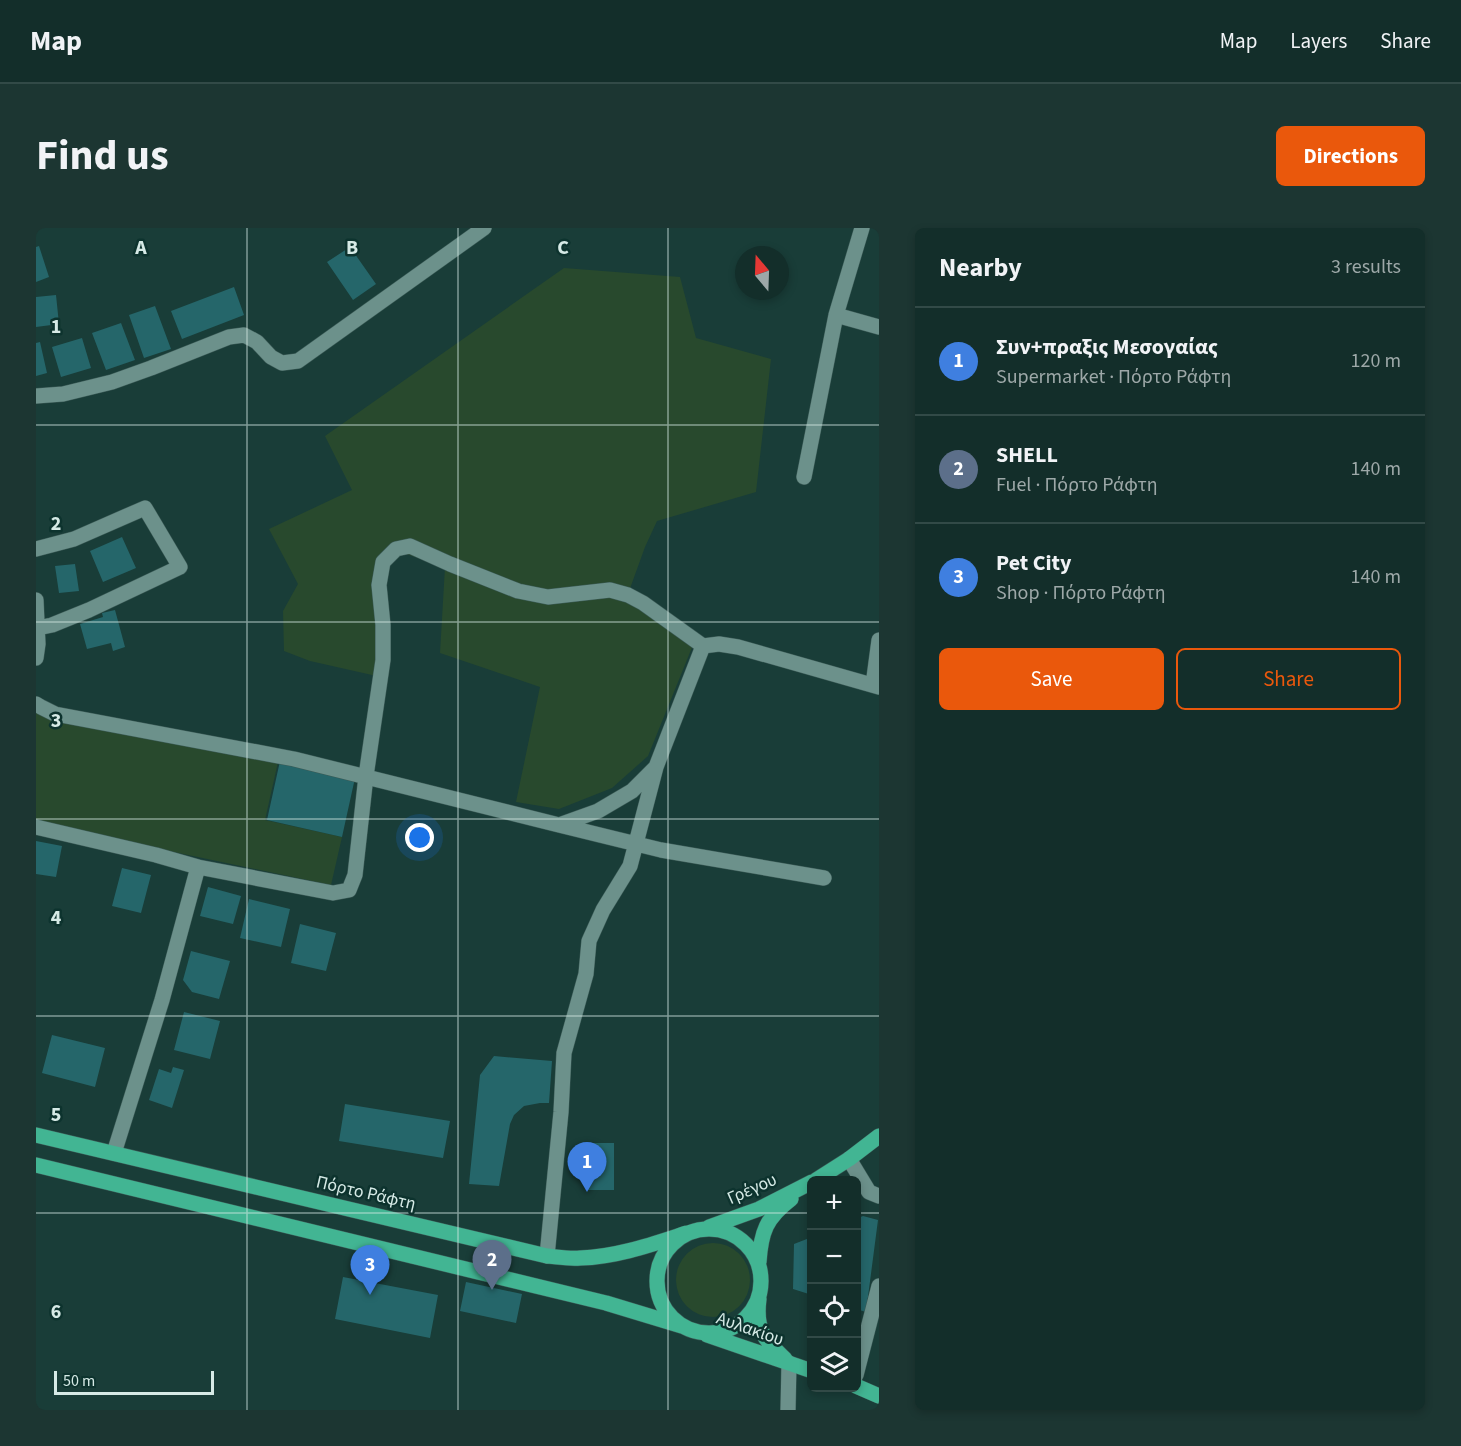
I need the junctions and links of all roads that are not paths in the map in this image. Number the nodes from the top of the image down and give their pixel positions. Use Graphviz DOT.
graph roads {
  1 [pos="484,228"];
  2 [pos="862,228"];
  3 [pos="836,315"];
  4 [pos="879,327"];
  5 [pos="36,396"];
  6 [pos="804,477"];
  7 [pos="36,549"];
  8 [pos="36,600"];
  9 [pos="38,628"];
  10 [pos="879,640"];
  11 [pos="703,646"];
  12 [pos="36,658"];
  13 [pos="876,686"];
  14 [pos="36,704"];
  15 [pos="656,767"];
  16 [pos="366,776"];
  17 [pos="559,825"];
  18 [pos="36,826"];
  19 [pos="636,843"];
  20 [pos="198,867"];
  21 [pos="824,878"];
  22 [pos="36,1135"];
  23 [pos="879,1136"];
  24 [pos="114,1153"];
  25 [pos="849,1159"];
  26 [pos="36,1166"];
  27 [pos="823,1176"];
  28 [pos="807,1185"];
  29 [pos="807,1187"];
  30 [pos="879,1196"];
  31 [pos="706,1228"];
  32 [pos="687,1233"];
  33 [pos="547,1256"];
  34 [pos="759,1262"];
  35 [pos="879,1286"];
  36 [pos="759,1299"];
  37 [pos="682,1326"];
  38 [pos="698,1332"];
  39 [pos="861,1356"];
  40 [pos="789,1363"];
  41 [pos="807,1369"];
  42 [pos="861,1388"];
  43 [pos="879,1396"];
  44 [pos="788,1410"];
  1 -- 5 [label="street"];
  2 -- 3 [label="street"];
  3 -- 4 [label="street"];
  3 -- 6 [label="street"];
  7 -- 9 [label="street"];
  8 -- 9 [label="street"];
  9 -- 12 [label="street"];
  10 -- 13 [label="street"];
  11 -- 13 [label="street"];
  11 -- 15 [label="street"];
  11 -- 16 [label="street"];
  14 -- 16 [label="street"];
  15 -- 17 [label="street"];
  15 -- 19 [label="street"];
  16 -- 17 [label="street"];
  16 -- 20 [label="street"];
  17 -- 19 [label="street"];
  18 -- 20 [label="street"];
  19 -- 21 [label="street"];
  19 -- 33 [label="street"];
  20 -- 24 [label="street"];
  22 -- 24 [label="main road, Πόρτο Ράφτη"];
  23 -- 25 [label="main road, Γρέγου"];
  24 -- 33 [label="main road, Πόρτο Ράφτη"];
  25 -- 27 [label="main road, Γρέγου"];
  25 -- 30 [label="street"];
  26 -- 37 [label="main road"];
  28 -- 31 [label="main road, Γρέγου"];
  29 -- 34 [label="main road, Γρέγου"];
  31 -- 32 [label="main road"];
  31 -- 34 [label="main road"];
  32 -- 33 [label="main road, Πόρτο Ράφτη"];
  32 -- 37 [label="main road"];
  34 -- 36 [label="main road"];
  35 -- 39 [label="street"];
  36 -- 38 [label="main road"];
  36 -- 40 [label="main road, Αυλακίου"];
  37 -- 38 [label="main road"];
  38 -- 40 [label="main road, Αυλακίου"];
  40 -- 41 [label="main road, Αυλακίου"];
  40 -- 44 [label="street"];
  42 -- 43 [label="main road"];
}
